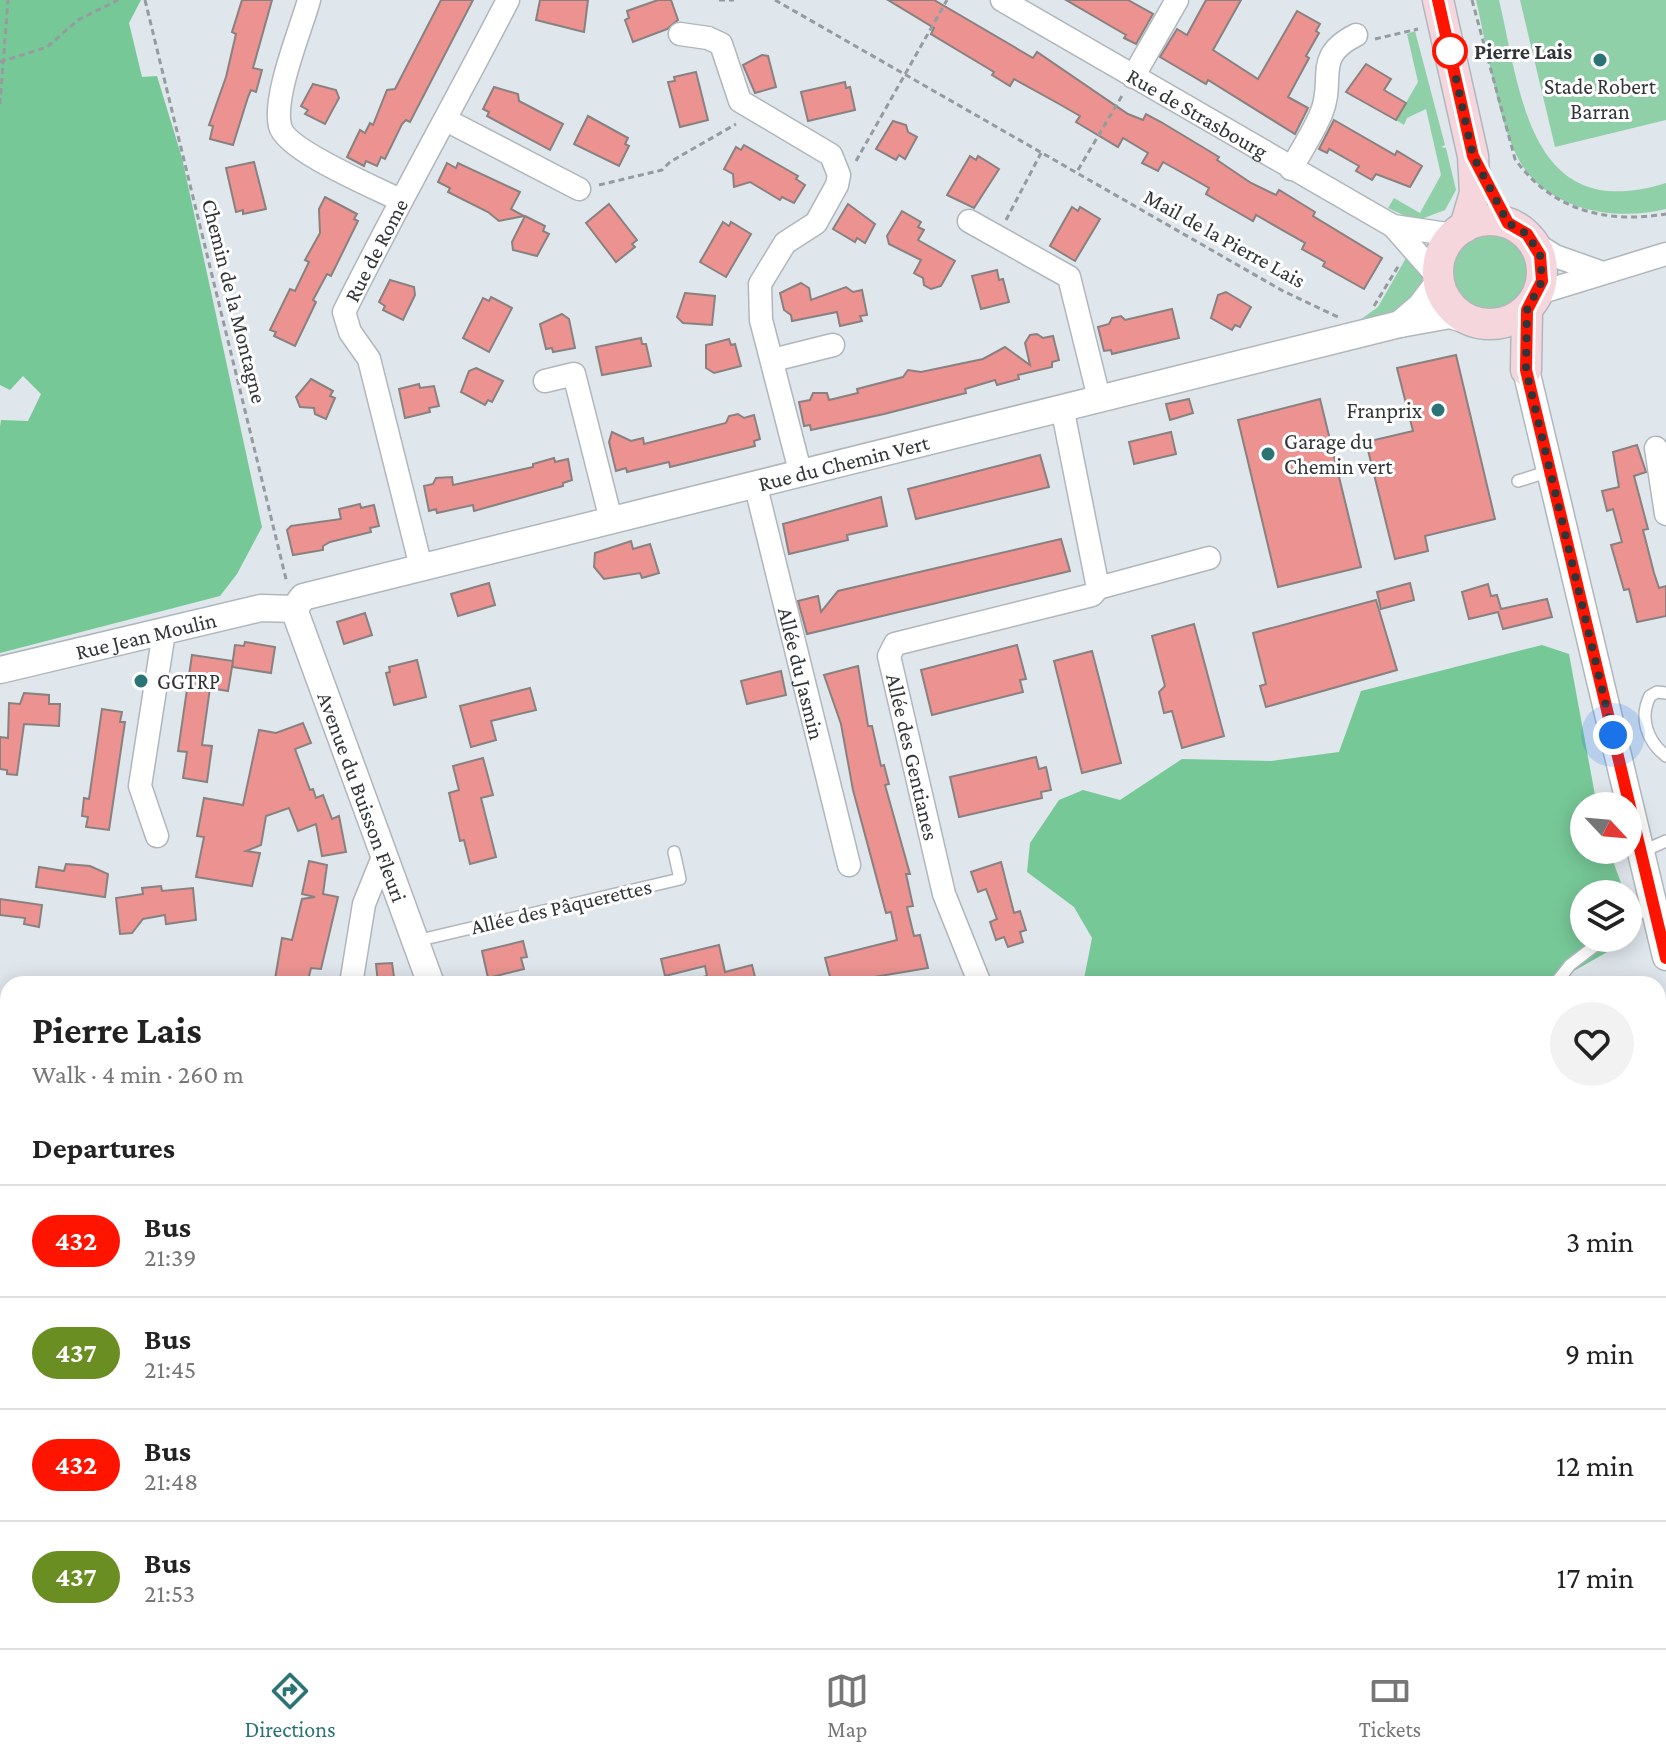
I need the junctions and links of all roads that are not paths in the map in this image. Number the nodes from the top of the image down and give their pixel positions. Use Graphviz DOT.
graph roads {
  1 [pos="309,0"];
  2 [pos="508,0"];
  3 [pos="1002,0"];
  4 [pos="1177,0"];
  5 [pos="1438,0"];
  6 [pos="680,34"];
  7 [pos="1356,35"];
  8 [pos="1133,77"];
  9 [pos="446,120"];
  10 [pos="1473,156"];
  11 [pos="1291,169"];
  12 [pos="579,189"];
  13 [pos="400,200"];
  14 [pos="969,221"];
  15 [pos="1508,223"];
  16 [pos="1393,226"];
  17 [pos="1459,231"];
  18 [pos="1534,243"];
  19 [pos="1666,254"];
  20 [pos="1600,272"];
  21 [pos="1438,279"];
  22 [pos="1533,302"];
  23 [pos="1400,324"];
  24 [pos="1483,324"];
  25 [pos="833,345"];
  26 [pos="773,360"];
  27 [pos="1526,370"];
  28 [pos="545,381"];
  29 [pos="1099,398"];
  30 [pos="1062,407"];
  31 [pos="1656,448"];
  32 [pos="800,471"];
  33 [pos="1550,471"];
  34 [pos="1518,481"];
  35 [pos="755,483"];
  36 [pos="1666,514"];
  37 [pos="611,520"];
  38 [pos="1209,558"];
  39 [pos="421,567"];
  40 [pos="1098,588"];
  41 [pos="294,609"];
  42 [pos="164,632"];
  43 [pos="0,670"];
  44 [pos="1666,693"];
  45 [pos="1666,756"];
  46 [pos="1626,792"];
  47 [pos="157,836"];
  48 [pos="1666,841"];
  49 [pos="674,852"];
  50 [pos="1642,852"];
  51 [pos="383,857"];
  52 [pos="1642,861"];
  53 [pos="849,865"];
  54 [pos="1653,903"];
  55 [pos="1642,911"];
  56 [pos="415,941"];
  57 [pos="1587,952"];
  58 [pos="1666,957"];
  59 [pos="352,976"];
  60 [pos="428,976"];
  61 [pos="973,976"];
  62 [pos="1561,976"];
  1 -- 13 [label="street"];
  2 -- 9 [label="street, Rue de Rome"];
  3 -- 8 [label="street, Rue de Strasbourg"];
  4 -- 8 [label="street"];
  5 -- 10 [label="main road"];
  6 -- 26 [label="street"];
  7 -- 11 [label="street"];
  8 -- 11 [label="street, Rue de Strasbourg"];
  9 -- 12 [label="street"];
  9 -- 13 [label="street, Rue de Rome"];
  10 -- 15 [label="main road"];
  10 -- 17 [label="main road"];
  11 -- 16 [label="street, Rue de Strasbourg"];
  13 -- 39 [label="street, Rue de Rome"];
  14 -- 29 [label="street"];
  15 -- 17 [label="main road"];
  15 -- 18 [label="main road"];
  16 -- 17 [label="street, Rue de Strasbourg"];
  16 -- 21 [label="street, Rue de Strasbourg"];
  17 -- 21 [label="main road"];
  18 -- 20 [label="street"];
  18 -- 22 [label="main road"];
  19 -- 20 [label="street"];
  20 -- 22 [label="street"];
  21 -- 23 [label="street"];
  21 -- 24 [label="main road"];
  22 -- 24 [label="main road"];
  22 -- 27 [label="main road"];
  23 -- 24 [label="street, Rue du Chemin Vert"];
  23 -- 29 [label="street, Rue du Chemin Vert"];
  24 -- 27 [label="main road"];
  25 -- 26 [label="street"];
  26 -- 32 [label="street"];
  27 -- 33 [label="street"];
  28 -- 37 [label="street"];
  29 -- 30 [label="street, Rue du Chemin Vert"];
  30 -- 32 [label="street, Rue du Chemin Vert"];
  30 -- 40 [label="street"];
  31 -- 36 [label="street"];
  32 -- 35 [label="street, Rue du Chemin Vert"];
  33 -- 34 [label="lane"];
  33 -- 46 [label="street"];
  35 -- 37 [label="street, Rue du Chemin Vert"];
  35 -- 53 [label="street, Allée du Jasmin"];
  37 -- 39 [label="street, Rue du Chemin Vert"];
  38 -- 40 [label="street, Allée des Gentianes"];
  39 -- 41 [label="street, Rue du Chemin Vert"];
  40 -- 61 [label="street, Allée des Gentianes"];
  41 -- 42 [label="street, Rue Jean Moulin"];
  41 -- 51 [label="street, Avenue du Buisson Fleuri"];
  42 -- 43 [label="street, Rue Jean Moulin"];
  42 -- 47 [label="street"];
  44 -- 45 [label="lane"];
  48 -- 50 [label="lane"];
  49 -- 56 [label="lane, Allée des Pâquerettes"];
  51 -- 56 [label="street, Avenue du Buisson Fleuri"];
  51 -- 59 [label="street"];
  52 -- 54 [label="street"];
  54 -- 55 [label="lane"];
  54 -- 58 [label="street"];
  56 -- 60 [label="street, Avenue du Buisson Fleuri"];
  57 -- 62 [label="lane"];
}
